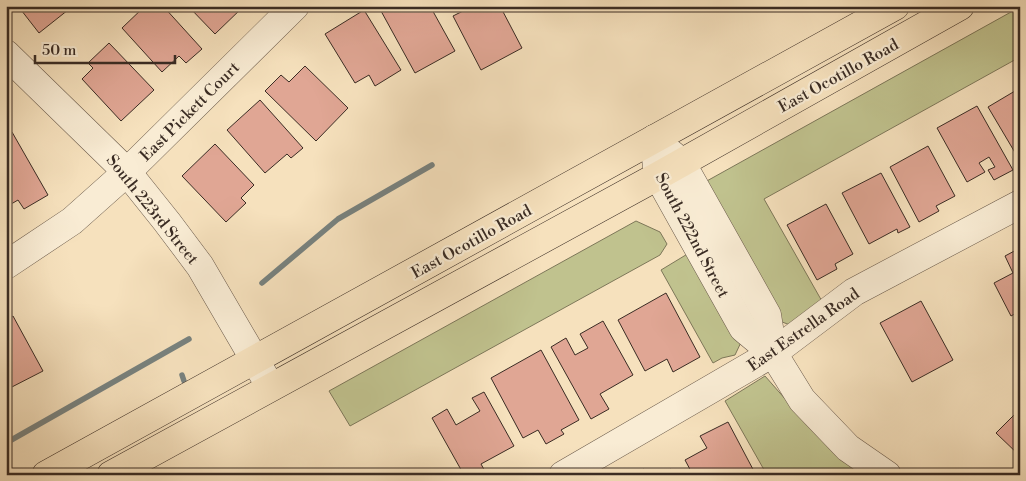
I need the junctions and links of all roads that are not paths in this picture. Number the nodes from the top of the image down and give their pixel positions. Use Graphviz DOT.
graph roads {
  1 [pos="295,6"];
  2 [pos="895,6"];
  3 [pos="960,6"];
  4 [pos="6,54"];
  5 [pos="654,139"];
  6 [pos="681,162"];
  7 [pos="127,172"];
  8 [pos="658,176"];
  9 [pos="1020,204"];
  10 [pos="6,265"];
  11 [pos="773,353"];
  12 [pos="255,360"];
  13 [pos="270,386"];
  14 [pos="46,475"];
  15 [pos="111,475"];
  16 [pos="563,475"];
  17 [pos="887,475"];
  1 -- 7 [label="street, East Pickett Court"];
  2 -- 5 [label="main road, East Ocotillo Road"];
  3 -- 6 [label="main road, East Ocotillo Road"];
  4 -- 7 [label="street, South 223rd Street"];
  5 -- 6 [label="street, South 222nd Street"];
  5 -- 8 [label="street, South 222nd Street"];
  5 -- 12 [label="main road, East Ocotillo Road"];
  6 -- 8 [label="main road, East Ocotillo Road"];
  6 -- 11 [label="street, South 222nd Street"];
  7 -- 10 [label="street, East Pickett Court"];
  7 -- 12 [label="street, South 223rd Street"];
  8 -- 11 [label="street, South 222nd Street"];
  8 -- 13 [label="main road, East Ocotillo Road"];
  9 -- 11 [label="street, East Estrella Road"];
  11 -- 16 [label="street, East Estrella Road"];
  11 -- 17 [label="street, South 222nd Street"];
  12 -- 13 [label="street, South 223rd Street"];
  12 -- 14 [label="main road, East Ocotillo Road"];
  13 -- 15 [label="main road, East Ocotillo Road"];
}
